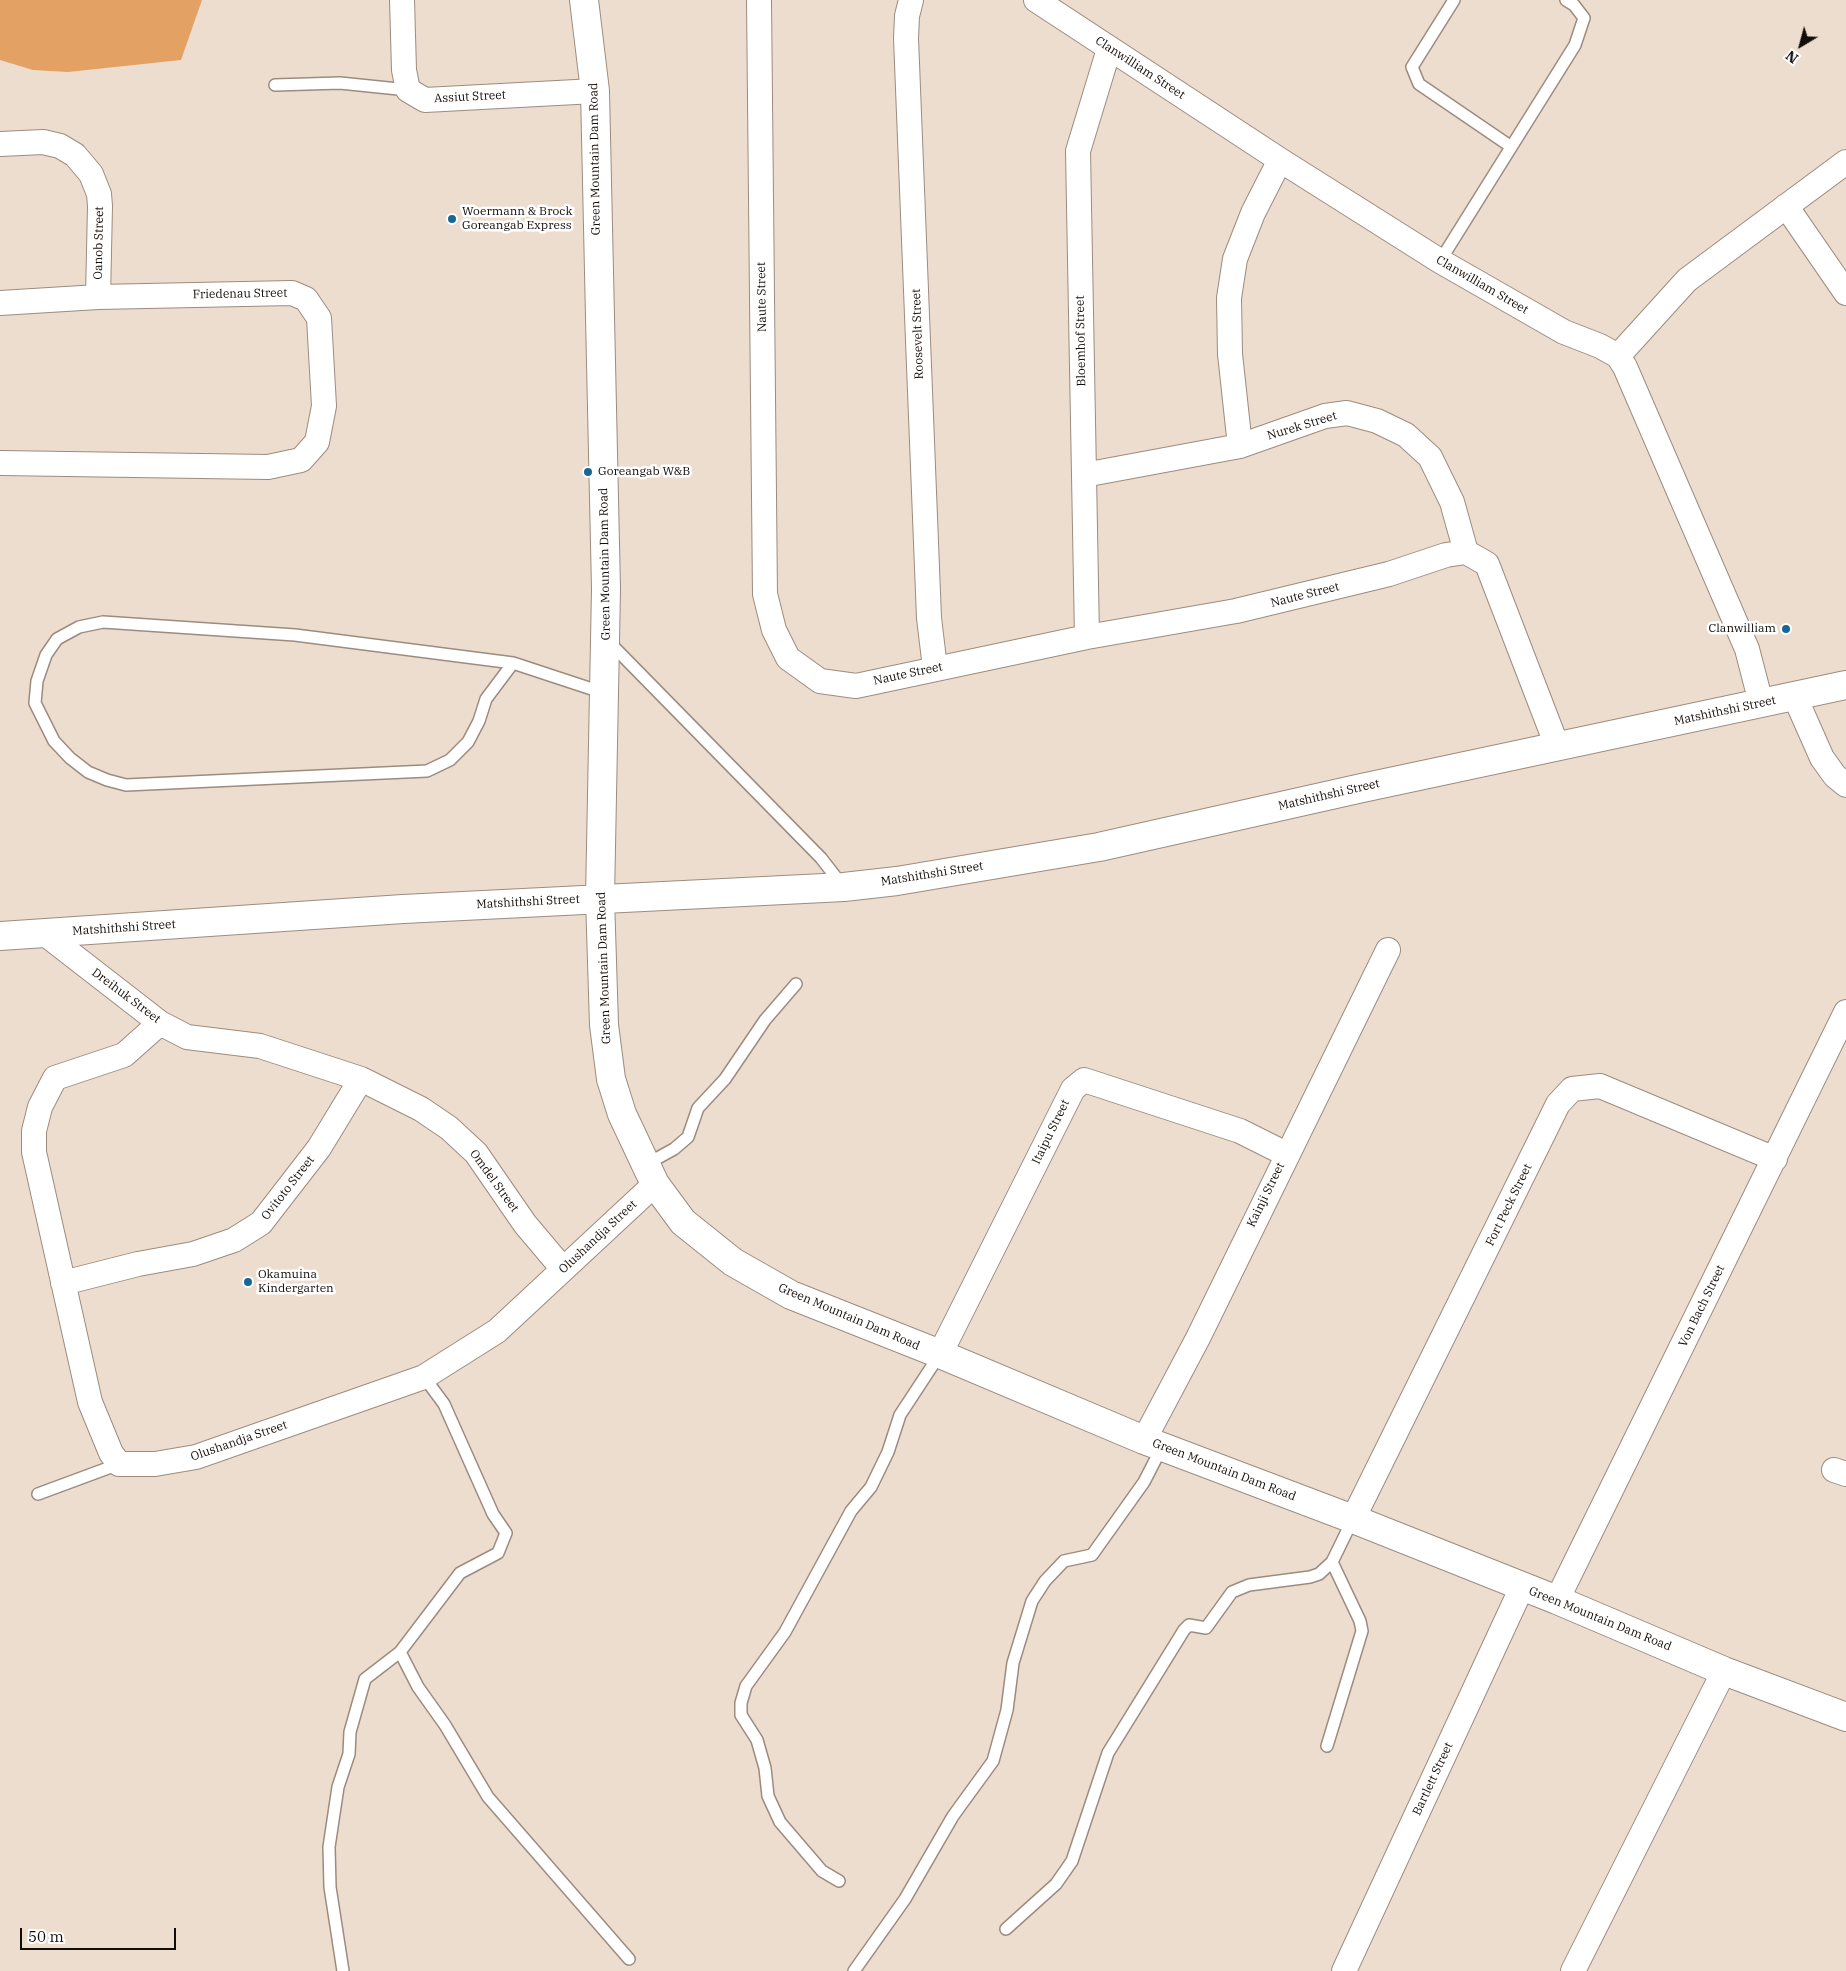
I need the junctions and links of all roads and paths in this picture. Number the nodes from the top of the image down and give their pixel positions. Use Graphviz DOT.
graph roads {
  1 [pos="402,0"];
  2 [pos="584,0"];
  3 [pos="759,0"];
  4 [pos="911,0"];
  5 [pos="1036,0"];
  6 [pos="1454,0"];
  7 [pos="1566,0"];
  8 [pos="1109,49"];
  9 [pos="275,85"];
  10 [pos="408,90"];
  11 [pos="594,92"];
  12 [pos="0,144"];
  13 [pos="1510,146"];
  14 [pos="1280,160"];
  15 [pos="1846,162"];
  16 [pos="1786,206"];
  17 [pos="1440,261"];
  18 [pos="1846,293"];
  19 [pos="98,297"];
  20 [pos="0,303"];
  21 [pos="1618,356"];
  22 [pos="1240,446"];
  23 [pos="0,463"];
  24 [pos="1084,475"];
  25 [pos="1466,552"];
  26 [pos="1086,637"];
  27 [pos="606,639"];
  28 [pos="513,663"];
  29 [pos="935,668"];
  30 [pos="1846,685"];
  31 [pos="605,694"];
  32 [pos="1795,697"];
  33 [pos="1761,703"];
  34 [pos="1557,746"];
  35 [pos="1846,785"];
  36 [pos="844,887"];
  37 [pos="600,898"];
  38 [pos="44,933"];
  39 [pos="0,936"];
  40 [pos="1388,950"];
  41 [pos="796,984"];
  42 [pos="1846,1012"];
  43 [pos="160,1023"];
  44 [pos="361,1079"];
  45 [pos="1286,1154"];
  46 [pos="1775,1159"];
  47 [pos="650,1175"];
  48 [pos="563,1269"];
  49 [pos="63,1283"];
  50 [pos="940,1354"];
  51 [pos="424,1377"];
  52 [pos="1153,1444"];
  53 [pos="120,1464"];
  54 [pos="38,1494"];
  55 [pos="1352,1519"];
  56 [pos="1332,1562"];
  57 [pos="1522,1587"];
  58 [pos="1557,1600"];
  59 [pos="400,1652"];
  60 [pos="1724,1671"];
  61 [pos="1846,1717"];
  62 [pos="1326,1746"];
  63 [pos="839,1881"];
  64 [pos="1006,1929"];
  65 [pos="629,1959"];
  66 [pos="343,1971"];
  67 [pos="854,1971"];
  68 [pos="1344,1971"];
  69 [pos="1573,1971"];
  1 -- 10 [label="street"];
  2 -- 11 [label="street, Green Mountain Dam Road"];
  3 -- 29 [label="street, Naute Street"];
  4 -- 29 [label="street, Roosevelt Street"];
  5 -- 8 [label="street, Clanwilliam Street"];
  6 -- 13 [label="lane"];
  7 -- 13 [label="lane"];
  8 -- 14 [label="street, Clanwilliam Street"];
  8 -- 24 [label="street, Bloemhof Street"];
  9 -- 10 [label="lane"];
  10 -- 11 [label="street, Assiut Street"];
  11 -- 27 [label="street, Green Mountain Dam Road"];
  12 -- 19 [label="street, Oanob Street"];
  13 -- 17 [label="lane"];
  14 -- 17 [label="street, Clanwilliam Street"];
  14 -- 22 [label="street"];
  15 -- 16 [label="street"];
  16 -- 18 [label="street"];
  16 -- 21 [label="street"];
  17 -- 21 [label="street, Clanwilliam Street"];
  19 -- 20 [label="street, Friedenau Street"];
  19 -- 23 [label="street, Friedenau Street"];
  21 -- 33 [label="street"];
  22 -- 24 [label="street, Nurek Street"];
  22 -- 25 [label="street, Nurek Street"];
  24 -- 26 [label="street, Bloemhof Street"];
  25 -- 26 [label="street, Naute Street"];
  25 -- 34 [label="street"];
  26 -- 29 [label="street, Naute Street"];
  27 -- 31 [label="street, Green Mountain Dam Road"];
  27 -- 36 [label="lane"];
  28 -- 28 [label="lane"];
  28 -- 31 [label="lane"];
  30 -- 32 [label="street, Matshithshi Street"];
  31 -- 37 [label="street, Green Mountain Dam Road"];
  32 -- 33 [label="street, Matshithshi Street"];
  32 -- 35 [label="street"];
  33 -- 34 [label="street, Matshithshi Street"];
  34 -- 36 [label="street, Matshithshi Street"];
  36 -- 37 [label="street, Matshithshi Street"];
  37 -- 38 [label="street, Matshithshi Street"];
  37 -- 47 [label="street, Green Mountain Dam Road"];
  38 -- 39 [label="street, Matshithshi Street"];
  38 -- 43 [label="street, Dreihuk Street"];
  40 -- 45 [label="street, Kainji Street"];
  41 -- 47 [label="lane"];
  42 -- 46 [label="street, Von Bach Street"];
  43 -- 44 [label="street, Dreihuk Street"];
  43 -- 49 [label="street"];
  44 -- 48 [label="street, Omdel Street"];
  44 -- 49 [label="street, Ovitoto Street"];
  45 -- 50 [label="street, Itaipu Street"];
  45 -- 52 [label="street, Kainji Street"];
  46 -- 55 [label="street, Fort Peck Street"];
  46 -- 58 [label="street, Von Bach Street"];
  47 -- 48 [label="street, Olushandja Street"];
  47 -- 50 [label="street, Green Mountain Dam Road"];
  48 -- 51 [label="street, Olushandja Street"];
  49 -- 53 [label="street"];
  50 -- 52 [label="street, Green Mountain Dam Road"];
  50 -- 63 [label="lane"];
  51 -- 53 [label="street, Olushandja Street"];
  51 -- 59 [label="lane"];
  52 -- 55 [label="street, Green Mountain Dam Road"];
  52 -- 67 [label="lane"];
  53 -- 54 [label="lane"];
  55 -- 56 [label="lane"];
  55 -- 57 [label="street, Green Mountain Dam Road"];
  56 -- 62 [label="lane"];
  56 -- 64 [label="lane"];
  57 -- 58 [label="street, Green Mountain Dam Road"];
  57 -- 68 [label="street, Bartlett Street"];
  58 -- 60 [label="street, Green Mountain Dam Road"];
  59 -- 65 [label="lane"];
  59 -- 66 [label="lane"];
  60 -- 61 [label="street, Green Mountain Dam Road"];
  60 -- 69 [label="street"];
}
